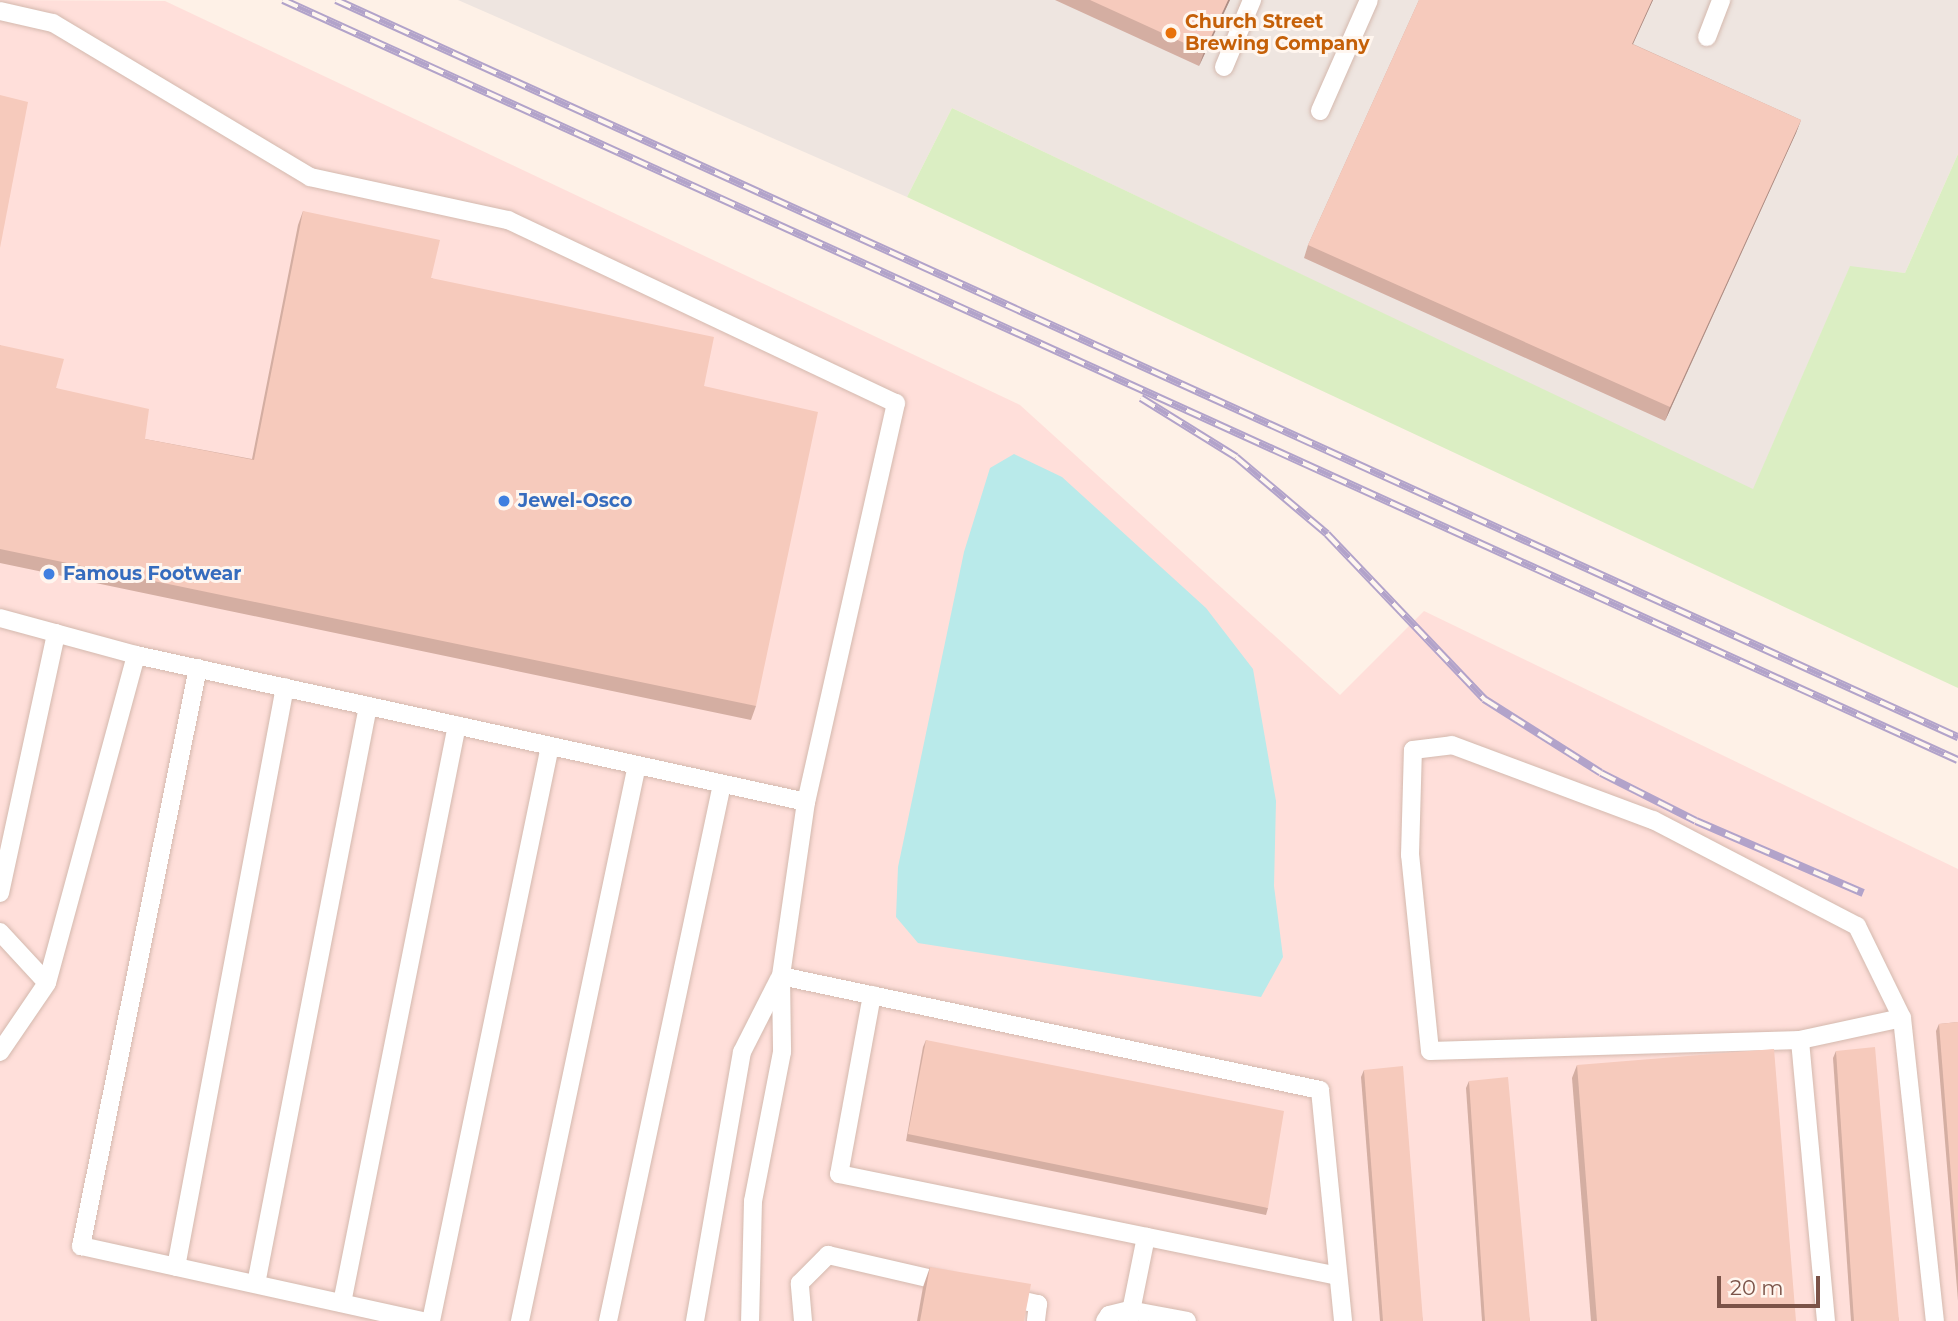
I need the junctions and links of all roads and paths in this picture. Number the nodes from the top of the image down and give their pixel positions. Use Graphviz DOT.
graph roads {
  1 [pos="1252,0"];
  2 [pos="1369,0"];
  3 [pos="1721,0"];
  4 [pos="0,11"];
  5 [pos="1707,37"];
  6 [pos="1224,67"];
  7 [pos="1320,111"];
  8 [pos="0,618"];
  9 [pos="56,633"];
  10 [pos="136,654"];
  11 [pos="198,668"];
  12 [pos="285,687"];
  13 [pos="369,706"];
  14 [pos="457,725"];
  15 [pos="550,746"];
  16 [pos="636,765"];
  17 [pos="722,784"];
  18 [pos="806,802"];
  19 [pos="0,893"];
  20 [pos="0,932"];
  21 [pos="781,976"];
  22 [pos="47,983"];
  23 [pos="872,995"];
  24 [pos="1902,1018"];
  25 [pos="1800,1040"];
  26 [pos="0,1052"];
  27 [pos="1146,1237"];
  28 [pos="176,1267"];
  29 [pos="1338,1276"];
  30 [pos="256,1284"];
  31 [pos="342,1303"];
  32 [pos="1129,1316"];
  33 [pos="423,1321"];
  34 [pos="431,1321"];
  35 [pos="520,1321"];
  36 [pos="608,1321"];
  37 [pos="695,1321"];
  38 [pos="750,1321"];
  39 [pos="803,1321"];
  40 [pos="1036,1321"];
  41 [pos="1105,1321"];
  42 [pos="1187,1321"];
  43 [pos="1343,1321"];
  44 [pos="1826,1321"];
  45 [pos="1935,1321"];
  1 -- 6 [label="lane"];
  2 -- 7 [label="lane"];
  3 -- 5 [label="lane"];
  4 -- 18 [label="lane"];
  8 -- 9 [label="lane"];
  9 -- 10 [label="lane"];
  9 -- 19 [label="lane"];
  10 -- 11 [label="lane"];
  10 -- 22 [label="lane"];
  11 -- 12 [label="lane"];
  11 -- 28 [label="lane"];
  12 -- 13 [label="lane"];
  12 -- 28 [label="lane"];
  13 -- 14 [label="lane"];
  13 -- 30 [label="lane"];
  14 -- 15 [label="lane"];
  14 -- 31 [label="lane"];
  15 -- 16 [label="lane"];
  15 -- 34 [label="lane"];
  16 -- 17 [label="lane"];
  16 -- 35 [label="lane"];
  17 -- 18 [label="lane"];
  17 -- 36 [label="lane"];
  18 -- 21 [label="lane"];
  20 -- 22 [label="lane"];
  21 -- 23 [label="lane"];
  21 -- 37 [label="lane"];
  21 -- 38 [label="lane"];
  22 -- 26 [label="lane"];
  23 -- 27 [label="lane"];
  23 -- 29 [label="lane"];
  24 -- 25 [label="lane"];
  24 -- 25 [label="lane"];
  24 -- 45 [label="lane"];
  25 -- 44 [label="lane"];
  27 -- 29 [label="lane"];
  27 -- 32 [label="lane"];
  28 -- 30 [label="lane"];
  29 -- 43 [label="lane"];
  30 -- 31 [label="lane"];
  31 -- 33 [label="lane"];
  32 -- 41 [label="lane"];
  32 -- 42 [label="lane"];
  39 -- 40 [label="lane"];
}
